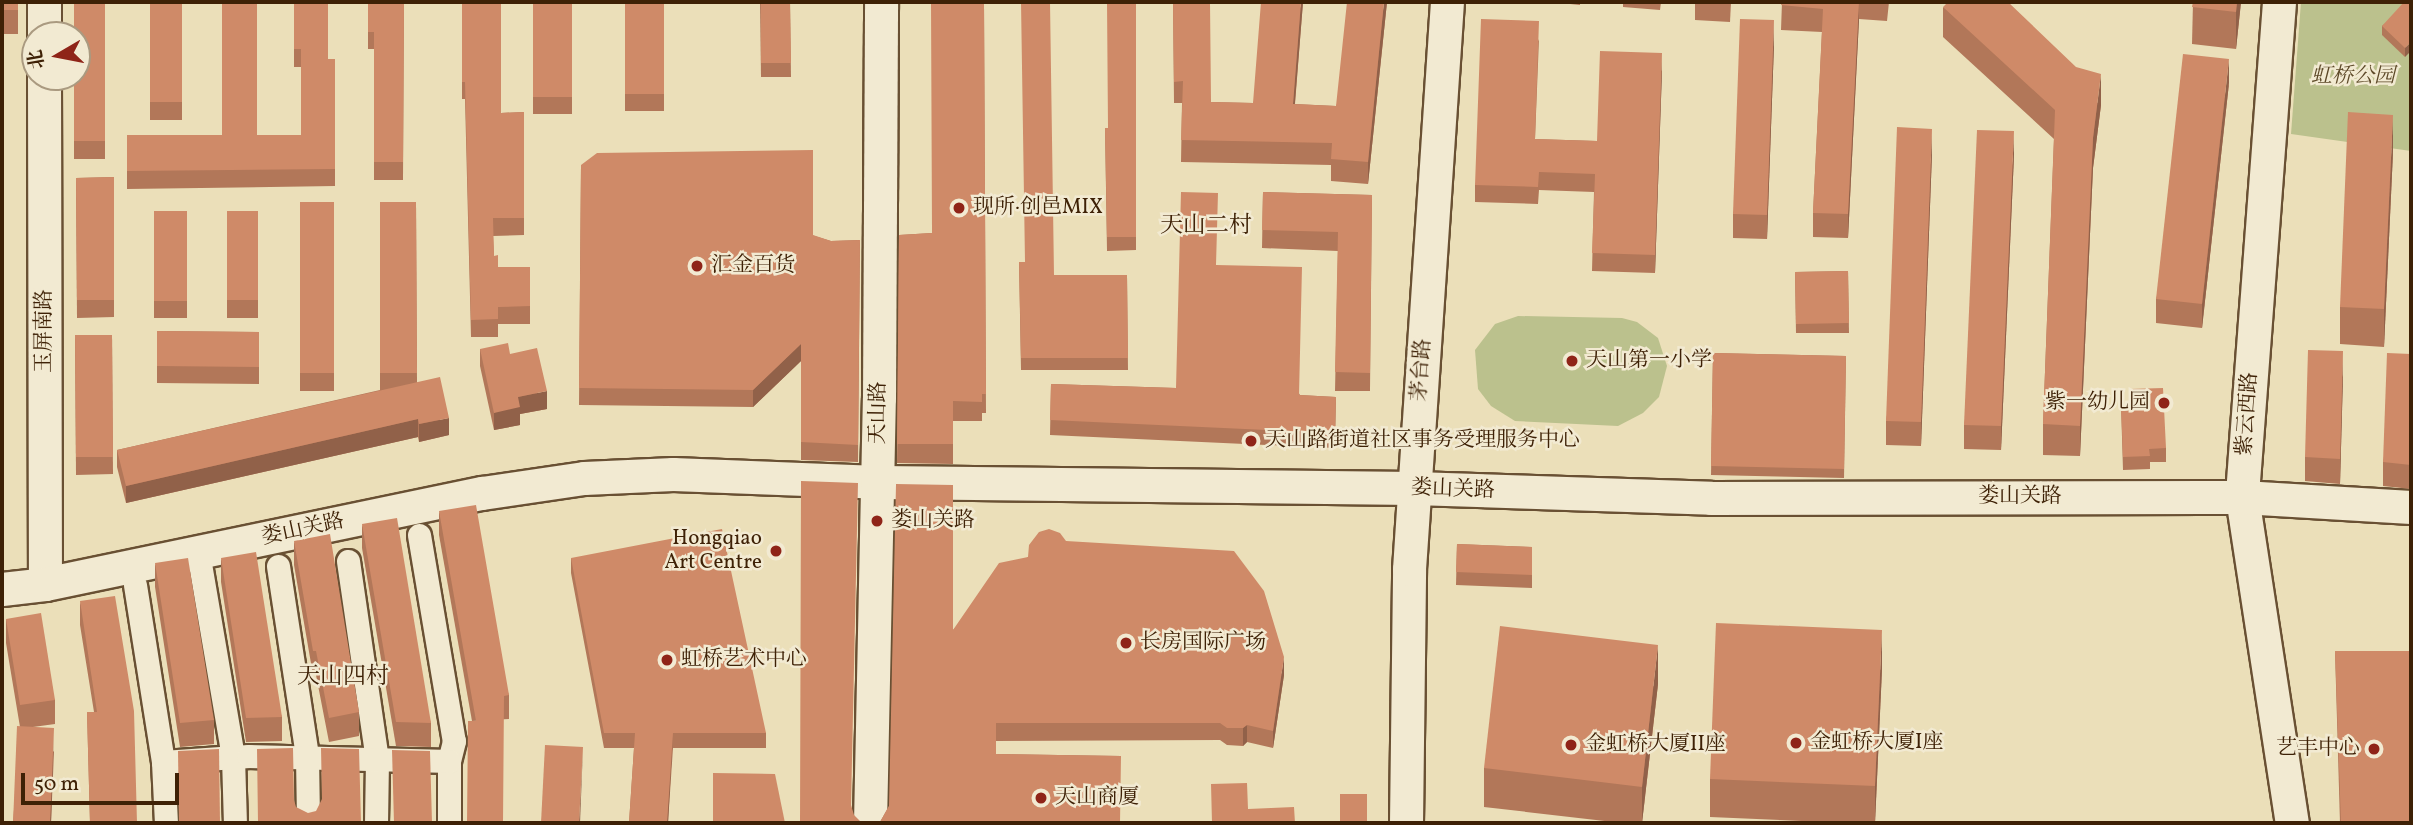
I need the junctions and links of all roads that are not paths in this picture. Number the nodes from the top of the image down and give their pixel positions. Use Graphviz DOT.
graph roads {
  1 [pos="44,2"];
  2 [pos="881,2"];
  3 [pos="1447,2"];
  4 [pos="2279,2"];
  5 [pos="44,21"];
  6 [pos="44,91"];
  7 [pos="878,482"];
  8 [pos="1414,488"];
  9 [pos="2242,497"];
  10 [pos="2411,508"];
  11 [pos="419,535"];
  12 [pos="198,552"];
  13 [pos="348,561"];
  14 [pos="278,566"];
  15 [pos="45,584"];
  16 [pos="135,585"];
  17 [pos="2,589"];
  18 [pos="233,757"];
  19 [pos="307,757"];
  20 [pos="377,760"];
  21 [pos="449,761"];
  22 [pos="163,762"];
  23 [pos="166,823"];
  24 [pos="236,823"];
  25 [pos="308,823"];
  26 [pos="376,823"];
  27 [pos="449,823"];
  28 [pos="870,823"];
  29 [pos="1406,823"];
  30 [pos="2292,823"];
  1 -- 5 [label="street"];
  2 -- 7 [label="street, 天山路"];
  3 -- 8 [label="street, 茅台路"];
  4 -- 9 [label="street, 紫云西路"];
  6 -- 15 [label="street, 玉屏南路"];
  7 -- 8 [label="street, 娄山关路"];
  7 -- 12 [label="street, 娄山关路"];
  7 -- 28 [label="street, 天山路"];
  8 -- 9 [label="street, 娄山关路"];
  8 -- 29 [label="street, 茅台路"];
  9 -- 10 [label="street, 娄山关路"];
  9 -- 30 [label="street, 紫云西路"];
  11 -- 21 [label="street"];
  12 -- 15 [label="street, 娄山关路"];
  12 -- 18 [label="street"];
  13 -- 20 [label="street"];
  14 -- 19 [label="street"];
  15 -- 17 [label="street, 娄山关路"];
  16 -- 22 [label="street"];
  18 -- 19 [label="street"];
  18 -- 22 [label="street"];
  18 -- 24 [label="street"];
  19 -- 20 [label="street"];
  19 -- 25 [label="street"];
  20 -- 21 [label="street"];
  20 -- 26 [label="street"];
  21 -- 27 [label="street"];
  22 -- 23 [label="street"];
}
